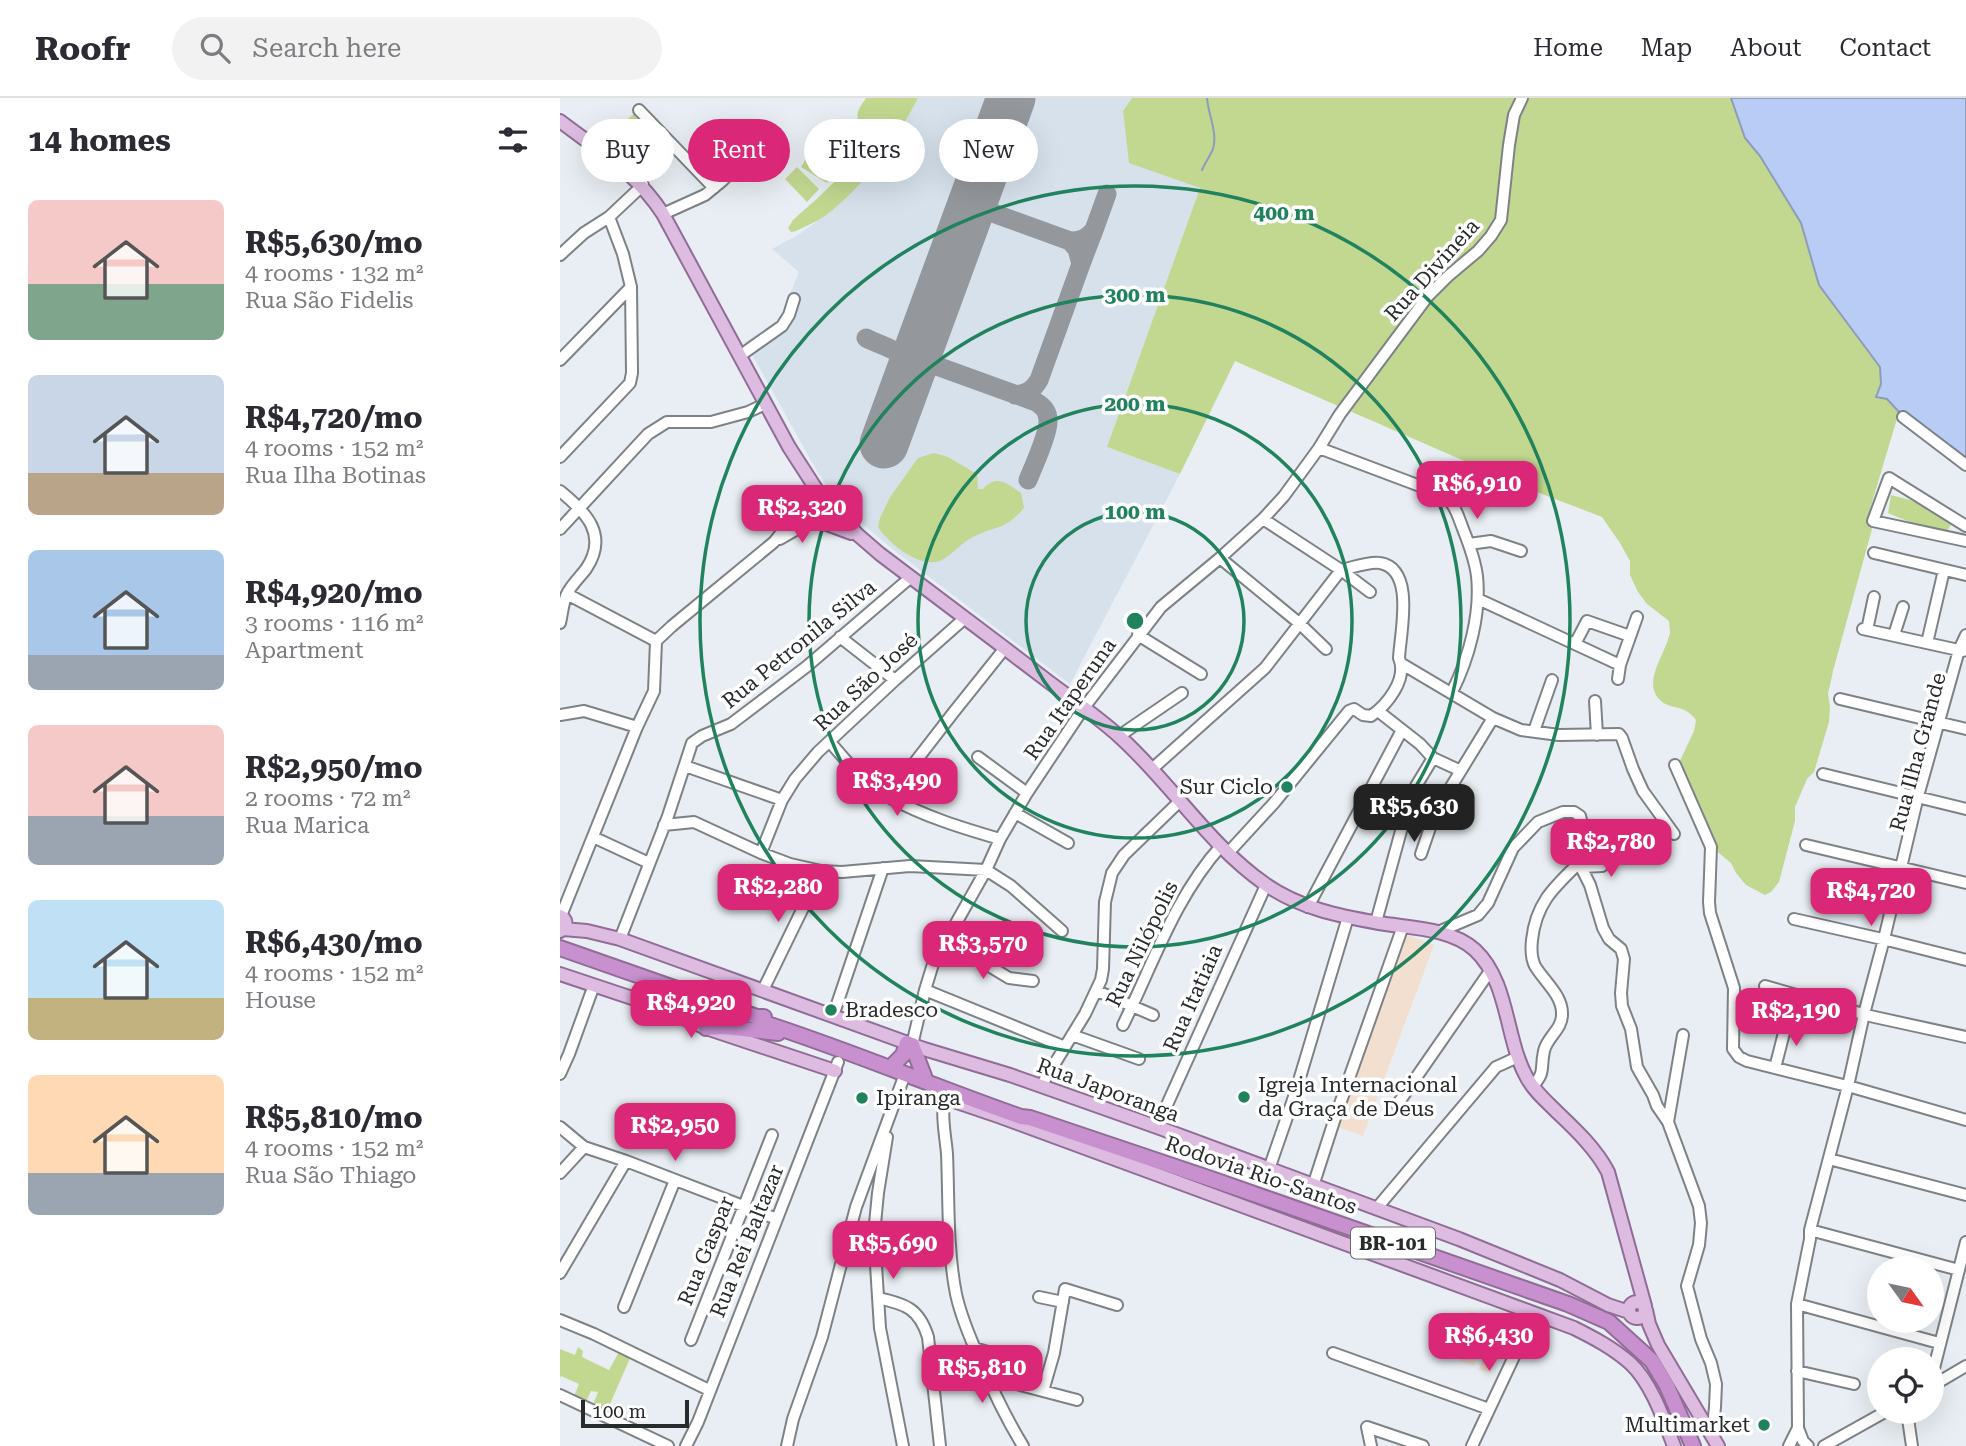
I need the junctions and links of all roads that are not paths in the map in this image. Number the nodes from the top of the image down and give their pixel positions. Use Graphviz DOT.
graph roads {
  1 [pos="1522,98"];
  2 [pos="639,110"];
  3 [pos="560,121"];
  4 [pos="721,182"];
  5 [pos="643,185"];
  6 [pos="714,188"];
  7 [pos="663,214"];
  8 [pos="609,217"];
  9 [pos="562,249"];
  10 [pos="631,286"];
  11 [pos="794,299"];
  12 [pos="741,355"];
  13 [pos="560,360"];
  14 [pos="765,404"];
  15 [pos="1903,417"];
  16 [pos="1319,448"];
  17 [pos="793,454"];
  18 [pos="560,457"];
  19 [pos="1966,465"];
  20 [pos="560,491"];
  21 [pos="823,498"];
  22 [pos="801,501"];
  23 [pos="580,507"];
  24 [pos="1263,519"];
  25 [pos="815,520"];
  26 [pos="1966,526"];
  27 [pos="560,529"];
  28 [pos="858,536"];
  29 [pos="1966,541"];
  30 [pos="774,542"];
  31 [pos="1469,544"];
  32 [pos="1521,551"];
  33 [pos="1874,553"];
  34 [pos="1220,558"];
  35 [pos="1341,570"];
  36 [pos="1944,570"];
  37 [pos="1966,575"];
  38 [pos="911,577"];
  39 [pos="1370,592"];
  40 [pos="567,594"];
  41 [pos="1874,597"];
  42 [pos="1478,599"];
  43 [pos="1903,607"];
  44 [pos="1637,617"];
  45 [pos="965,618"];
  46 [pos="560,622"];
  47 [pos="1298,623"];
  48 [pos="1138,635"];
  49 [pos="1895,635"];
  50 [pos="1630,636"];
  51 [pos="840,637"];
  52 [pos="1965,637"];
  53 [pos="656,640"];
  54 [pos="1927,643"];
  55 [pos="1575,644"];
  56 [pos="1005,648"];
  57 [pos="1326,649"];
  58 [pos="1964,651"];
  59 [pos="1402,664"];
  60 [pos="1620,665"];
  61 [pos="1201,674"];
  62 [pos="1618,679"];
  63 [pos="895,680"];
  64 [pos="1552,680"];
  65 [pos="1452,692"];
  66 [pos="1182,694"];
  67 [pos="1840,699"];
  68 [pos="1595,701"];
  69 [pos="1083,709"];
  70 [pos="1378,711"];
  71 [pos="560,715"];
  72 [pos="1493,718"];
  73 [pos="1942,723"];
  74 [pos="637,727"];
  75 [pos="1966,729"];
  76 [pos="1402,730"];
  77 [pos="1534,731"];
  78 [pos="1597,734"];
  79 [pos="1119,736"];
  80 [pos="830,742"];
  81 [pos="978,757"];
  82 [pos="1433,758"];
  83 [pos="1675,765"];
  84 [pos="685,766"];
  85 [pos="1152,769"];
  86 [pos="1459,770"];
  87 [pos="1823,774"];
  88 [pos="1027,793"];
  89 [pos="888,797"];
  90 [pos="1921,797"];
  91 [pos="782,800"];
  92 [pos="1180,801"];
  93 [pos="1966,809"];
  94 [pos="1015,813"];
  95 [pos="664,825"];
  96 [pos="1674,834"];
  97 [pos="593,837"];
  98 [pos="1000,839"];
  99 [pos="1068,843"];
  100 [pos="1806,845"];
  101 [pos="1224,849"];
  102 [pos="1625,850"];
  103 [pos="761,853"];
  104 [pos="1422,854"];
  105 [pos="649,863"];
  106 [pos="1581,865"];
  107 [pos="883,868"];
  108 [pos="1904,869"];
  109 [pos="986,870"];
  110 [pos="821,871"];
  111 [pos="1966,883"];
  112 [pos="1266,885"];
  113 [pos="1308,906"];
  114 [pos="1348,917"];
  115 [pos="1794,919"];
  116 [pos="562,922"];
  117 [pos="1376,922"];
  118 [pos="1403,926"];
  119 [pos="1062,931"];
  120 [pos="1438,932"];
  121 [pos="620,939"];
  122 [pos="946,940"];
  123 [pos="1888,940"];
  124 [pos="560,948"];
  125 [pos="1966,960"];
  126 [pos="1490,971"];
  127 [pos="560,974"];
  128 [pos="1033,981"];
  129 [pos="594,985"];
  130 [pos="1765,986"];
  131 [pos="763,990"];
  132 [pos="925,990"];
  133 [pos="1097,991"];
  134 [pos="1132,1006"];
  135 [pos="1153,1015"];
  136 [pos="1867,1015"];
  137 [pos="833,1016"];
  138 [pos="757,1017"];
  139 [pos="1787,1021"];
  140 [pos="1123,1026"];
  141 [pos="706,1028"];
  142 [pos="1072,1035"];
  143 [pos="1683,1035"];
  144 [pos="804,1036"];
  145 [pos="1966,1037"];
  146 [pos="1065,1047"];
  147 [pos="915,1049"];
  148 [pos="1518,1057"];
  149 [pos="1139,1059"];
  150 [pos="839,1060"];
  151 [pos="894,1064"];
  152 [pos="1775,1068"];
  153 [pos="560,1074"];
  154 [pos="923,1078"];
  155 [pos="904,1079"];
  156 [pos="1041,1086"];
  157 [pos="1533,1086"];
  158 [pos="1852,1087"];
  159 [pos="947,1095"];
  160 [pos="1397,1105"];
  161 [pos="890,1116"];
  162 [pos="1030,1118"];
  163 [pos="1966,1120"];
  164 [pos="1668,1122"];
  165 [pos="560,1127"];
  166 [pos="1157,1127"];
  167 [pos="772,1135"];
  168 [pos="584,1147"];
  169 [pos="1832,1160"];
  170 [pos="626,1161"];
  171 [pos="1269,1169"];
  172 [pos="560,1173"];
  173 [pos="675,1180"];
  174 [pos="1313,1186"];
  175 [pos="1966,1195"];
  176 [pos="744,1207"];
  177 [pos="1376,1209"];
  178 [pos="777,1219"];
  179 [pos="1812,1234"];
  180 [pos="1966,1242"];
  181 [pos="1959,1270"];
  182 [pos="560,1273"];
  183 [pos="1038,1297"];
  184 [pos="878,1298"];
  185 [pos="1063,1302"];
  186 [pos="1797,1304"];
  187 [pos="1116,1305"];
  188 [pos="624,1307"];
  189 [pos="1637,1309"];
  190 [pos="1534,1314"];
  191 [pos="560,1320"];
  192 [pos="691,1340"];
  193 [pos="1939,1343"];
  194 [pos="1938,1347"];
  195 [pos="974,1348"];
  196 [pos="1334,1353"];
  197 [pos="1966,1366"];
  198 [pos="1797,1371"];
  199 [pos="1944,1379"];
  200 [pos="1854,1384"];
  201 [pos="709,1390"];
  202 [pos="1043,1391"];
  203 [pos="560,1395"];
  204 [pos="1077,1400"];
  205 [pos="1489,1409"];
  206 [pos="1867,1422"];
  207 [pos="1909,1424"];
  208 [pos="1798,1429"];
  209 [pos="1715,1440"];
  210 [pos="668,1446"];
  211 [pos="687,1446"];
  212 [pos="787,1446"];
  213 [pos="903,1446"];
  214 [pos="940,1446"];
  215 [pos="1023,1446"];
  216 [pos="1371,1446"];
  217 [pos="1423,1446"];
  218 [pos="1472,1446"];
  219 [pos="1674,1446"];
  220 [pos="1693,1446"];
  221 [pos="1789,1446"];
  222 [pos="1808,1446"];
  223 [pos="1824,1446"];
  224 [pos="1912,1446"];
  1 -- 16 [label="street, Rua Divineia"];
  2 -- 6 [label="street"];
  3 -- 5 [label="main road"];
  4 -- 6 [label="street"];
  5 -- 7 [label="main road"];
  5 -- 8 [label="street"];
  6 -- 7 [label="street"];
  7 -- 12 [label="main road"];
  8 -- 9 [label="street"];
  8 -- 10 [label="street"];
  10 -- 13 [label="street"];
  10 -- 18 [label="street"];
  11 -- 12 [label="street"];
  12 -- 14 [label="main road"];
  14 -- 17 [label="main road"];
  14 -- 23 [label="street"];
  15 -- 19 [label="street"];
  16 -- 24 [label="street, Rua Itaperuna"];
  16 -- 31 [label="street"];
  17 -- 21 [label="main road"];
  17 -- 22 [label="main road"];
  20 -- 23 [label="street"];
  21 -- 22 [label="main road"];
  21 -- 25 [label="main road"];
  21 -- 28 [label="main road"];
  22 -- 25 [label="main road"];
  22 -- 30 [label="street"];
  23 -- 27 [label="street"];
  23 -- 40 [label="street"];
  24 -- 34 [label="street, Rua Itaperuna"];
  24 -- 35 [label="street"];
  25 -- 28 [label="main road"];
  25 -- 30 [label="street"];
  26 -- 29 [label="street"];
  28 -- 38 [label="main road"];
  30 -- 53 [label="street"];
  31 -- 32 [label="street"];
  31 -- 42 [label="street"];
  33 -- 36 [label="street"];
  34 -- 47 [label="street"];
  34 -- 48 [label="street, Rua Itaperuna"];
  35 -- 39 [label="street"];
  35 -- 47 [label="street"];
  35 -- 59 [label="street"];
  36 -- 37 [label="street"];
  36 -- 54 [label="street"];
  38 -- 45 [label="main road"];
  38 -- 51 [label="street, Rua Petronila Silva"];
  40 -- 46 [label="street"];
  40 -- 53 [label="street"];
  41 -- 49 [label="street"];
  42 -- 55 [label="street"];
  42 -- 65 [label="street"];
  43 -- 49 [label="street"];
  44 -- 50 [label="street"];
  45 -- 56 [label="main road"];
  45 -- 63 [label="street, Rua São José"];
  47 -- 57 [label="street"];
  47 -- 85 [label="street"];
  48 -- 61 [label="street"];
  48 -- 69 [label="street, Rua Itaperuna"];
  49 -- 54 [label="street"];
  50 -- 55 [label="street"];
  50 -- 60 [label="street"];
  51 -- 63 [label="street"];
  51 -- 84 [label="street, Rua Petronila Silva"];
  52 -- 58 [label="street, Rua Ilha Grande"];
  53 -- 74 [label="street"];
  54 -- 58 [label="street"];
  55 -- 60 [label="street"];
  56 -- 69 [label="main road"];
  56 -- 89 [label="street"];
  58 -- 73 [label="street, Rua Ilha Grande"];
  59 -- 65 [label="street"];
  59 -- 70 [label="street"];
  60 -- 62 [label="street"];
  63 -- 80 [label="street, Rua São José"];
  64 -- 77 [label="street"];
  65 -- 72 [label="street"];
  66 -- 79 [label="street"];
  67 -- 73 [label="street"];
  68 -- 78 [label="street"];
  69 -- 79 [label="main road"];
  69 -- 88 [label="street, Rua Itaperuna"];
  70 -- 76 [label="street"];
  70 -- 101 [label="street, Rua Nilópolis"];
  71 -- 74 [label="street"];
  72 -- 77 [label="street"];
  72 -- 86 [label="street"];
  73 -- 75 [label="street"];
  73 -- 90 [label="street, Rua Ilha Grande"];
  74 -- 97 [label="street"];
  76 -- 82 [label="street"];
  76 -- 113 [label="street"];
  77 -- 78 [label="street"];
  78 -- 96 [label="street"];
  79 -- 85 [label="main road"];
  80 -- 89 [label="street"];
  80 -- 91 [label="street, Rua São José"];
  81 -- 88 [label="street"];
  82 -- 86 [label="street"];
  82 -- 117 [label="street"];
  83 -- 152 [label="street"];
  84 -- 91 [label="street"];
  84 -- 95 [label="street, Rua Petronila Silva"];
  85 -- 92 [label="main road"];
  86 -- 104 [label="street"];
  87 -- 90 [label="street"];
  88 -- 94 [label="street, Rua Itaperuna"];
  89 -- 98 [label="street"];
  90 -- 93 [label="street"];
  90 -- 108 [label="street, Rua Ilha Grande"];
  91 -- 103 [label="street, Rua São José"];
  92 -- 101 [label="main road"];
  92 -- 133 [label="street"];
  94 -- 98 [label="street, Rua Itaperuna"];
  94 -- 99 [label="street"];
  95 -- 103 [label="street"];
  95 -- 105 [label="street, Rua Petronila Silva"];
  97 -- 105 [label="street"];
  97 -- 116 [label="street"];
  98 -- 109 [label="street, Rua Itaperuna"];
  100 -- 108 [label="street"];
  101 -- 112 [label="main road"];
  101 -- 134 [label="street, Rua Nilópolis"];
  102 -- 106 [label="street"];
  103 -- 110 [label="street"];
  105 -- 121 [label="street, Rua Petronila Silva"];
  106 -- 120 [label="street"];
  106 -- 157 [label="street"];
  106 -- 164 [label="street"];
  107 -- 109 [label="street"];
  107 -- 110 [label="street"];
  107 -- 137 [label="street"];
  108 -- 111 [label="street"];
  108 -- 123 [label="street, Rua Ilha Grande"];
  109 -- 119 [label="street"];
  109 -- 122 [label="street, Rua Itaperuna"];
  110 -- 131 [label="street"];
  112 -- 113 [label="main road"];
  112 -- 166 [label="street, Rua Itatiaia"];
  113 -- 114 [label="main road"];
  114 -- 117 [label="main road"];
  114 -- 171 [label="street"];
  115 -- 123 [label="street"];
  116 -- 121 [label="main road, Rua Japoranga"];
  117 -- 118 [label="main road"];
  118 -- 120 [label="main road"];
  118 -- 174 [label="street"];
  120 -- 126 [label="main road"];
  121 -- 131 [label="main road, Rua Japoranga"];
  122 -- 128 [label="street"];
  122 -- 132 [label="street, Rua Itaperuna"];
  123 -- 125 [label="street"];
  123 -- 136 [label="street, Rua Ilha Grande"];
  124 -- 138 [label="highway, Rodovia Rio-Santos / BR-101"];
  126 -- 148 [label="main road"];
  126 -- 160 [label="street"];
  127 -- 129 [label="main road"];
  129 -- 141 [label="main road"];
  129 -- 153 [label="street"];
  130 -- 136 [label="street"];
  131 -- 137 [label="main road, Rua Japoranga"];
  132 -- 146 [label="street"];
  132 -- 147 [label="street, Rua Itaperuna"];
  133 -- 134 [label="street"];
  133 -- 142 [label="street"];
  134 -- 135 [label="street"];
  134 -- 140 [label="street, Rua Nilópolis"];
  136 -- 145 [label="street"];
  136 -- 158 [label="street, Rua Ilha Grande"];
  137 -- 147 [label="main road, Rua Japoranga"];
  138 -- 144 [label="highway, Rodovia Rio-Santos / BR-101"];
  138 -- 151 [label="highway, Rodovia Rio-Santos / BR-101"];
  139 -- 152 [label="street"];
  141 -- 144 [label="highway"];
  141 -- 150 [label="main road"];
  142 -- 146 [label="street"];
  142 -- 149 [label="street"];
  143 -- 164 [label="street"];
  144 -- 150 [label="highway, Rodovia Rio-Santos / BR-101"];
  146 -- 156 [label="street"];
  147 -- 151 [label="highway"];
  147 -- 154 [label="highway"];
  147 -- 156 [label="main road, Rua Japoranga"];
  148 -- 157 [label="main road"];
  148 -- 177 [label="street"];
  150 -- 155 [label="highway, Rodovia Rio-Santos / BR-101"];
  150 -- 178 [label="street, Rua Rei Baltazar"];
  151 -- 154 [label="highway, Rodovia Rio-Santos / BR-101"];
  152 -- 158 [label="street"];
  154 -- 155 [label="highway, Rodovia Rio-Santos / BR-101"];
  154 -- 159 [label="highway, Rodovia Rio-Santos"];
  154 -- 162 [label="highway, Rodovia Rio-Santos / BR-101"];
  155 -- 161 [label="street"];
  156 -- 166 [label="main road, Rua Japoranga"];
  157 -- 189 [label="main road"];
  158 -- 163 [label="street"];
  158 -- 169 [label="street, Rua Ilha Grande"];
  159 -- 162 [label="highway, Rodovia Rio-Santos / BR-101"];
  159 -- 190 [label="main road"];
  159 -- 195 [label="street"];
  161 -- 184 [label="street"];
  161 -- 212 [label="street"];
  162 -- 220 [label="highway, Rodovia Rio-Santos / BR-101"];
  164 -- 209 [label="street"];
  165 -- 168 [label="street"];
  166 -- 171 [label="main road, Rua Japoranga"];
  167 -- 176 [label="street, Rua Gaspar"];
  168 -- 170 [label="street"];
  168 -- 172 [label="street"];
  169 -- 175 [label="street"];
  169 -- 179 [label="street, Rua Ilha Grande"];
  170 -- 173 [label="street"];
  170 -- 182 [label="street"];
  171 -- 174 [label="main road, Rua Japoranga"];
  173 -- 176 [label="street"];
  173 -- 188 [label="street"];
  174 -- 177 [label="main road, Rua Japoranga"];
  176 -- 178 [label="street"];
  176 -- 192 [label="street, Rua Gaspar"];
  177 -- 189 [label="main road, Rua Japoranga"];
  178 -- 201 [label="street, Rua Rei Baltazar"];
  179 -- 181 [label="street"];
  179 -- 186 [label="street, Rua Ilha Grande"];
  180 -- 181 [label="street"];
  181 -- 193 [label="street"];
  183 -- 185 [label="street"];
  184 -- 213 [label="street"];
  184 -- 214 [label="street"];
  185 -- 187 [label="street"];
  185 -- 202 [label="street"];
  186 -- 193 [label="street"];
  186 -- 198 [label="street, Rua Ilha Grande"];
  189 -- 209 [label="main road"];
  190 -- 205 [label="street"];
  190 -- 219 [label="main road"];
  191 -- 201 [label="street"];
  193 -- 194 [label="street"];
  195 -- 202 [label="street"];
  195 -- 215 [label="street"];
  196 -- 205 [label="street"];
  197 -- 199 [label="street"];
  198 -- 200 [label="street"];
  198 -- 208 [label="street, Rua Ilha Grande"];
  201 -- 211 [label="street, Rua Rei Baltazar"];
  202 -- 204 [label="street"];
  203 -- 210 [label="street"];
  205 -- 218 [label="street"];
  206 -- 223 [label="street"];
  207 -- 224 [label="street"];
  208 -- 221 [label="street, Rua Ilha Grande"];
  208 -- 222 [label="street"];
  216 -- 217 [label="street"];
}
